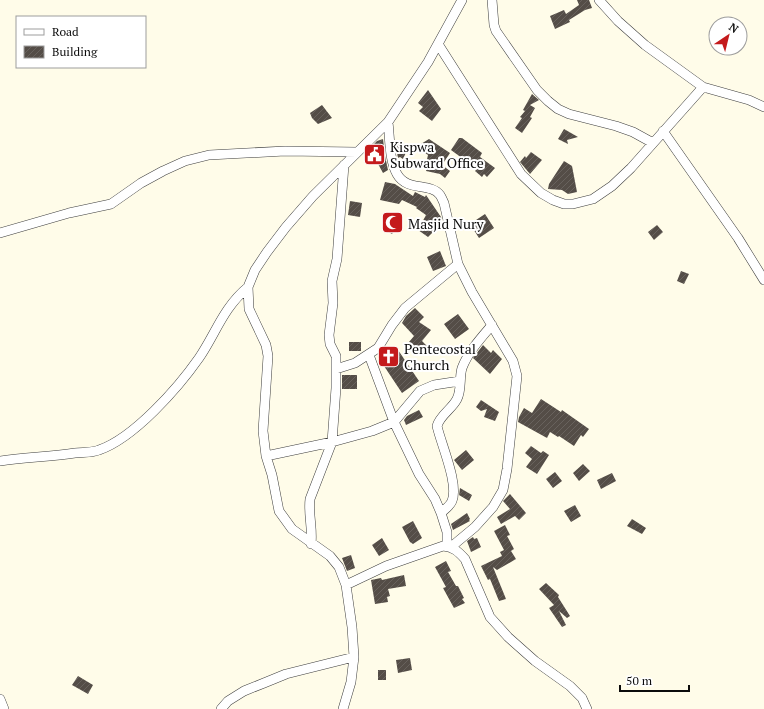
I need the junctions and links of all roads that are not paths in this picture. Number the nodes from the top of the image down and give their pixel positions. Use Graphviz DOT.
graph roads {
  1 [pos="462,0"];
  2 [pos="492,0"];
  3 [pos="599,0"];
  4 [pos="438,44"];
  5 [pos="703,87"];
  6 [pos="764,107"];
  7 [pos="388,122"];
  8 [pos="663,131"];
  9 [pos="653,143"];
  10 [pos="357,152"];
  11 [pos="344,165"];
  12 [pos="0,234"];
  13 [pos="458,264"];
  14 [pos="764,280"];
  15 [pos="248,287"];
  16 [pos="492,325"];
  17 [pos="369,354"];
  18 [pos="336,369"];
  19 [pos="460,381"];
  20 [pos="394,422"];
  21 [pos="332,442"];
  22 [pos="266,456"];
  23 [pos="0,461"];
  24 [pos="441,513"];
  25 [pos="311,544"];
  26 [pos="449,547"];
  27 [pos="346,585"];
  28 [pos="354,657"];
  29 [pos="0,699"];
  30 [pos="4,709"];
  31 [pos="222,709"];
  32 [pos="343,709"];
  33 [pos="587,709"];
  1 -- 4 [label="street"];
  2 -- 9 [label="street"];
  3 -- 5 [label="street"];
  4 -- 7 [label="street"];
  4 -- 9 [label="street"];
  5 -- 6 [label="street"];
  5 -- 8 [label="street"];
  7 -- 10 [label="street"];
  7 -- 13 [label="street"];
  8 -- 9 [label="street"];
  8 -- 14 [label="street"];
  10 -- 11 [label="street"];
  10 -- 12 [label="street"];
  11 -- 15 [label="street"];
  11 -- 18 [label="street"];
  13 -- 16 [label="street"];
  13 -- 17 [label="street"];
  15 -- 22 [label="street"];
  15 -- 23 [label="street"];
  16 -- 19 [label="street"];
  16 -- 26 [label="street"];
  17 -- 18 [label="street"];
  17 -- 20 [label="street"];
  18 -- 21 [label="street"];
  19 -- 20 [label="street"];
  19 -- 24 [label="street"];
  20 -- 21 [label="street"];
  20 -- 24 [label="street"];
  21 -- 22 [label="street"];
  21 -- 25 [label="street"];
  22 -- 25 [label="street"];
  24 -- 26 [label="street"];
  25 -- 27 [label="street"];
  26 -- 27 [label="street"];
  26 -- 33 [label="street"];
  27 -- 28 [label="street"];
  28 -- 31 [label="street"];
  28 -- 32 [label="street"];
  29 -- 30 [label="street"];
}
